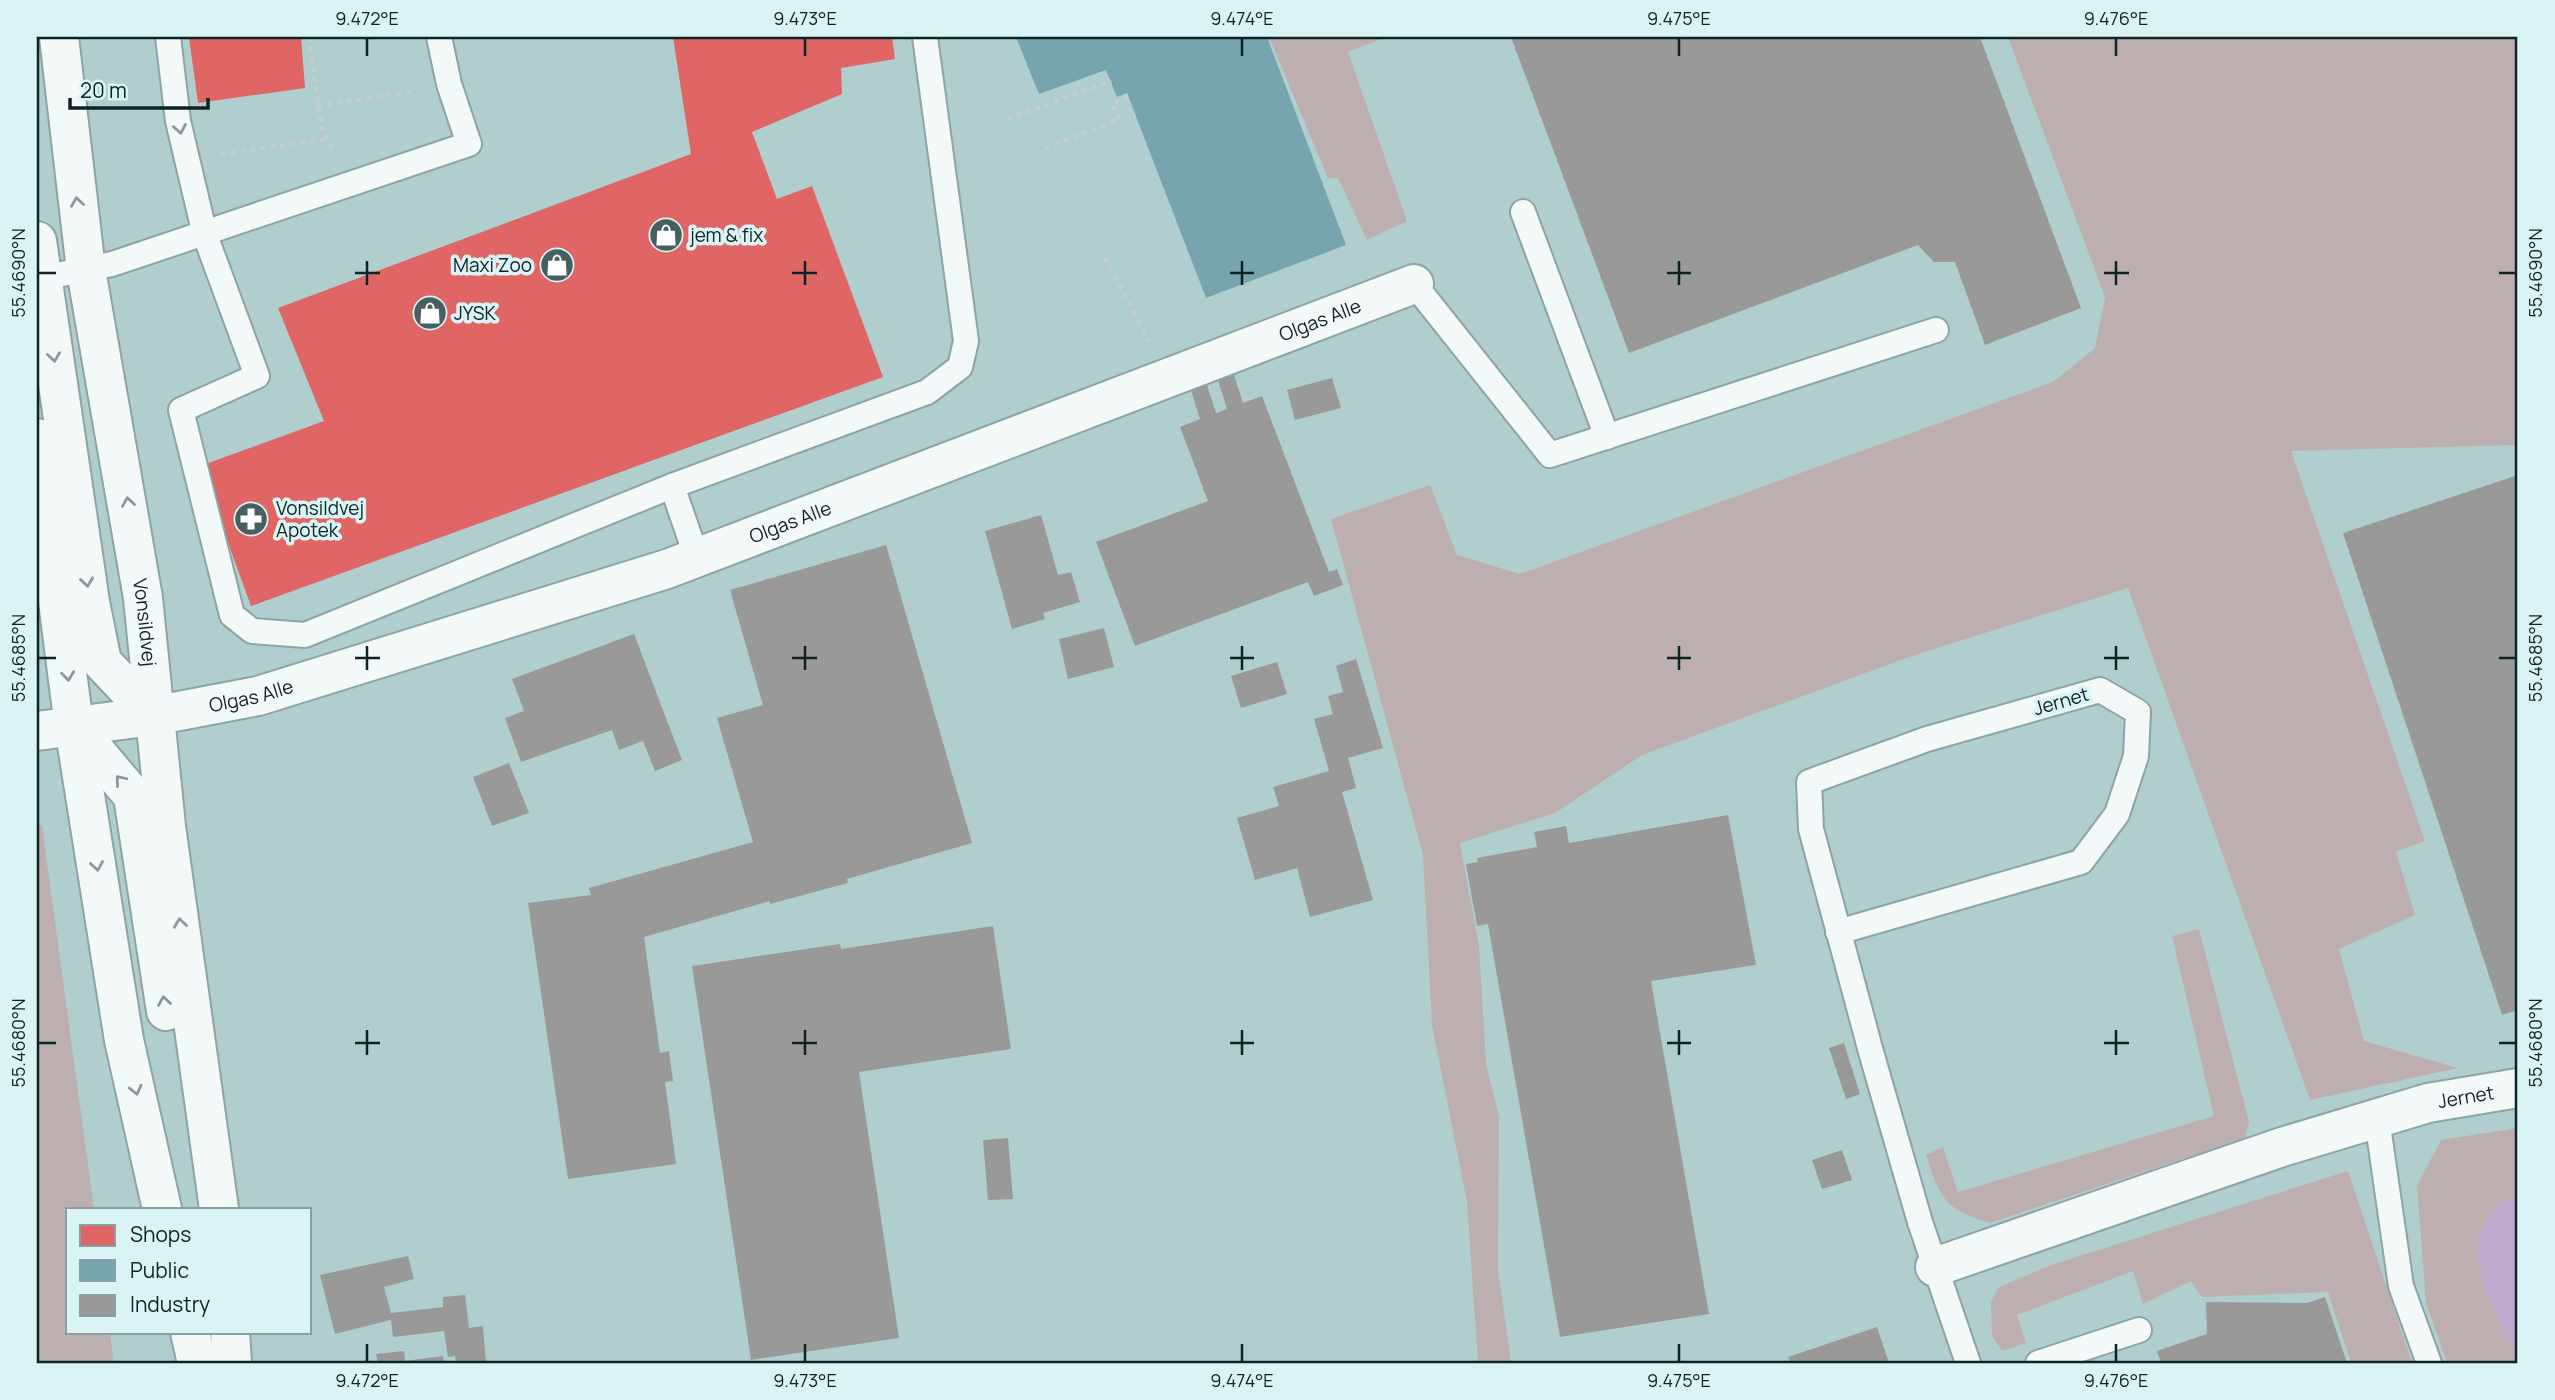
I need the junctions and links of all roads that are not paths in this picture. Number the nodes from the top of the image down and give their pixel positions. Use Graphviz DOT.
graph roads {
  1 [pos="59,37"];
  2 [pos="168,37"];
  3 [pos="439,37"];
  4 [pos="925,37"];
  5 [pos="1523,212"];
  6 [pos="205,234"];
  7 [pos="37,241"];
  8 [pos="86,270"];
  9 [pos="39,279"];
  10 [pos="1414,284"];
  11 [pos="1936,330"];
  12 [pos="1607,437"];
  13 [pos="37,438"];
  14 [pos="672,486"];
  15 [pos="697,558"];
  16 [pos="153,716"];
  17 [pos="74,726"];
  18 [pos="37,731"];
  19 [pos="1838,932"];
  20 [pos="2518,1088"];
  21 [pos="2377,1119"];
  22 [pos="162,1208"];
  23 [pos="214,1208"];
  24 [pos="219,1208"];
  25 [pos="1935,1268"];
  26 [pos="2139,1330"];
  27 [pos="190,1334"];
  28 [pos="230,1334"];
  29 [pos="197,1363"];
  30 [pos="232,1363"];
  31 [pos="1968,1363"];
  32 [pos="2038,1363"];
  33 [pos="2429,1363"];
  8 -- 1 [label="main road, Vonsildvej, one-way"];
  2 -- 6 [label="lane, one-way"];
  3 -- 6 [label="lane"];
  4 -- 14 [label="lane"];
  5 -- 12 [label="lane"];
  6 -- 8 [label="lane"];
  6 -- 14 [label="lane"];
  7 -- 9 [label="main road"];
  8 -- 9 [label="lane"];
  16 -- 8 [label="main road, Vonsildvej, one-way"];
  9 -- 16 [label="main road, one-way"];
  10 -- 12 [label="lane"];
  10 -- 15 [label="main road, Olgas Alle"];
  11 -- 12 [label="lane"];
  13 -- 17 [label="main road, one-way"];
  14 -- 15 [label="lane"];
  15 -- 16 [label="main road, Olgas Alle"];
  16 -- 17 [label="main road, Olgas Alle"];
  24 -- 16 [label="main road, Vonsildvej, one-way"];
  17 -- 18 [label="main road, Olgas Alle"];
  17 -- 22 [label="main road, one-way"];
  23 -- 17 [label="main road, one-way"];
  19 -- 19 [label="lane, Jernet"];
  19 -- 25 [label="lane, Jernet"];
  20 -- 21 [label="main road, Jernet"];
  21 -- 25 [label="main road, Jernet"];
  21 -- 33 [label="lane"];
  25 -- 31 [label="lane, Jernet"];
  26 -- 32 [label="lane"];
  27 -- 29 [label="main road"];
  28 -- 30 [label="main road"];
}
